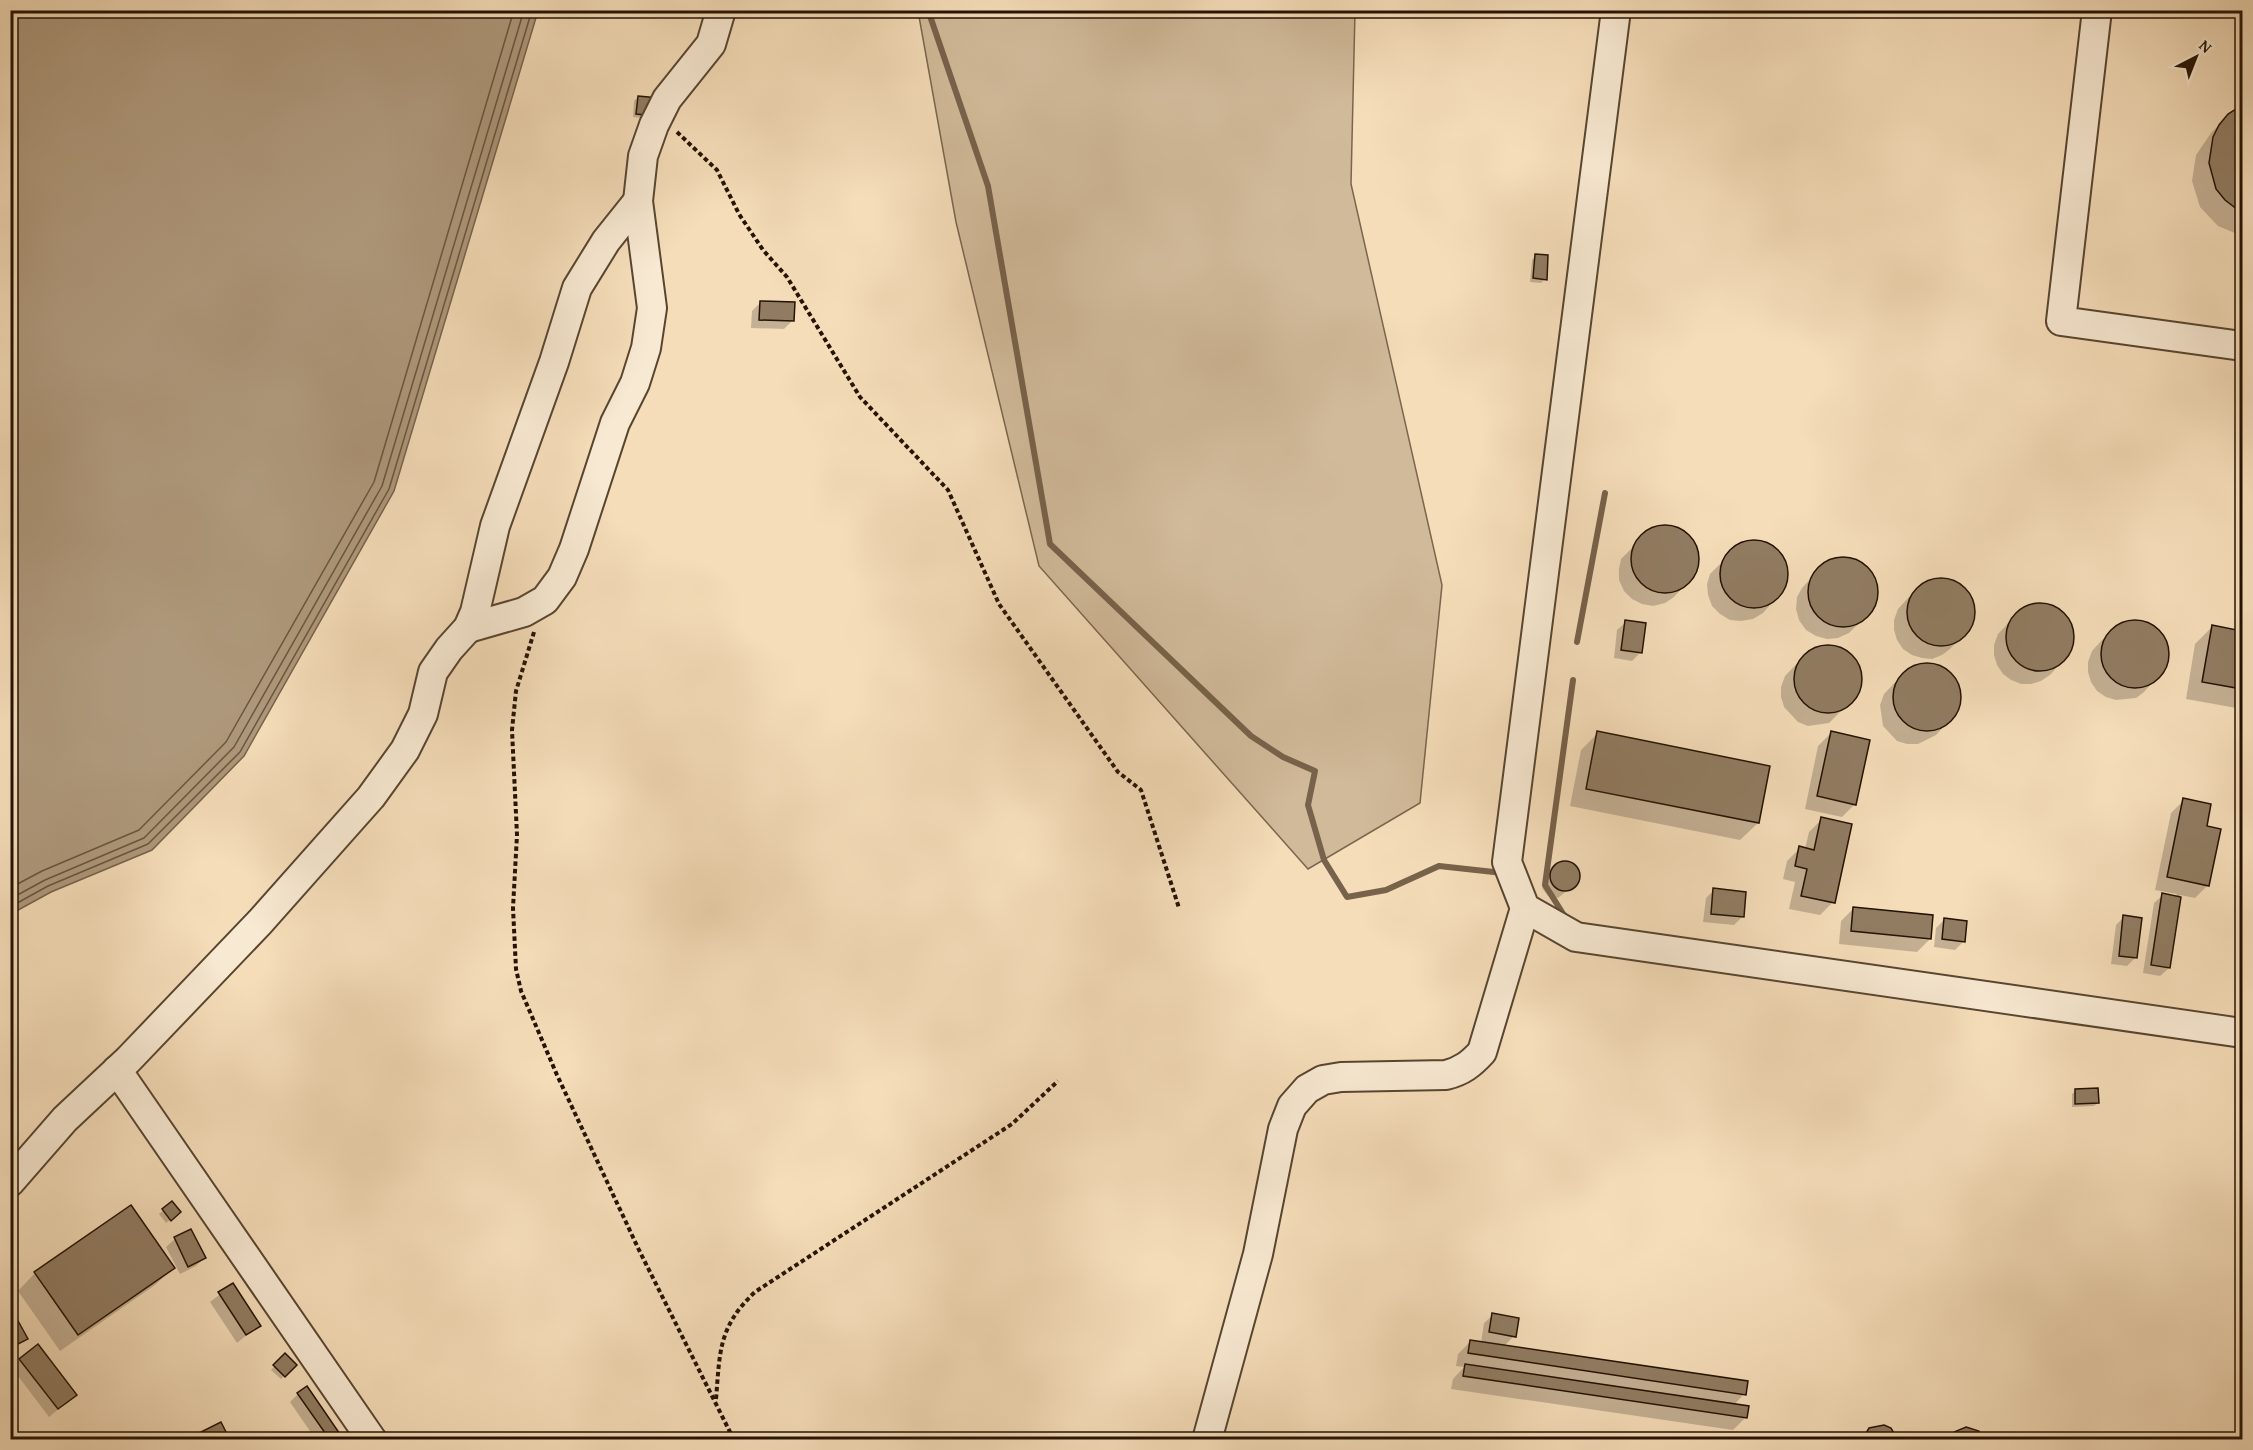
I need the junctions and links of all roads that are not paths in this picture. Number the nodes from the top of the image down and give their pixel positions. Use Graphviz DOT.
graph roads {
  1 [pos="721,10"];
  2 [pos="1616,10"];
  3 [pos="2097,10"];
  4 [pos="638,201"];
  5 [pos="2242,346"];
  6 [pos="468,628"];
  7 [pos="1525,908"];
  8 [pos="2242,1033"];
  9 [pos="117,1070"];
  10 [pos="10,1182"];
  11 [pos="372,1440"];
  12 [pos="1207,1440"];
  1 -- 4 [label="street"];
  2 -- 7 [label="street"];
  3 -- 5 [label="street"];
  4 -- 6 [label="street"];
  4 -- 6 [label="street"];
  6 -- 9 [label="street"];
  7 -- 8 [label="street"];
  7 -- 12 [label="street"];
  9 -- 10 [label="street"];
  9 -- 11 [label="street"];
}
